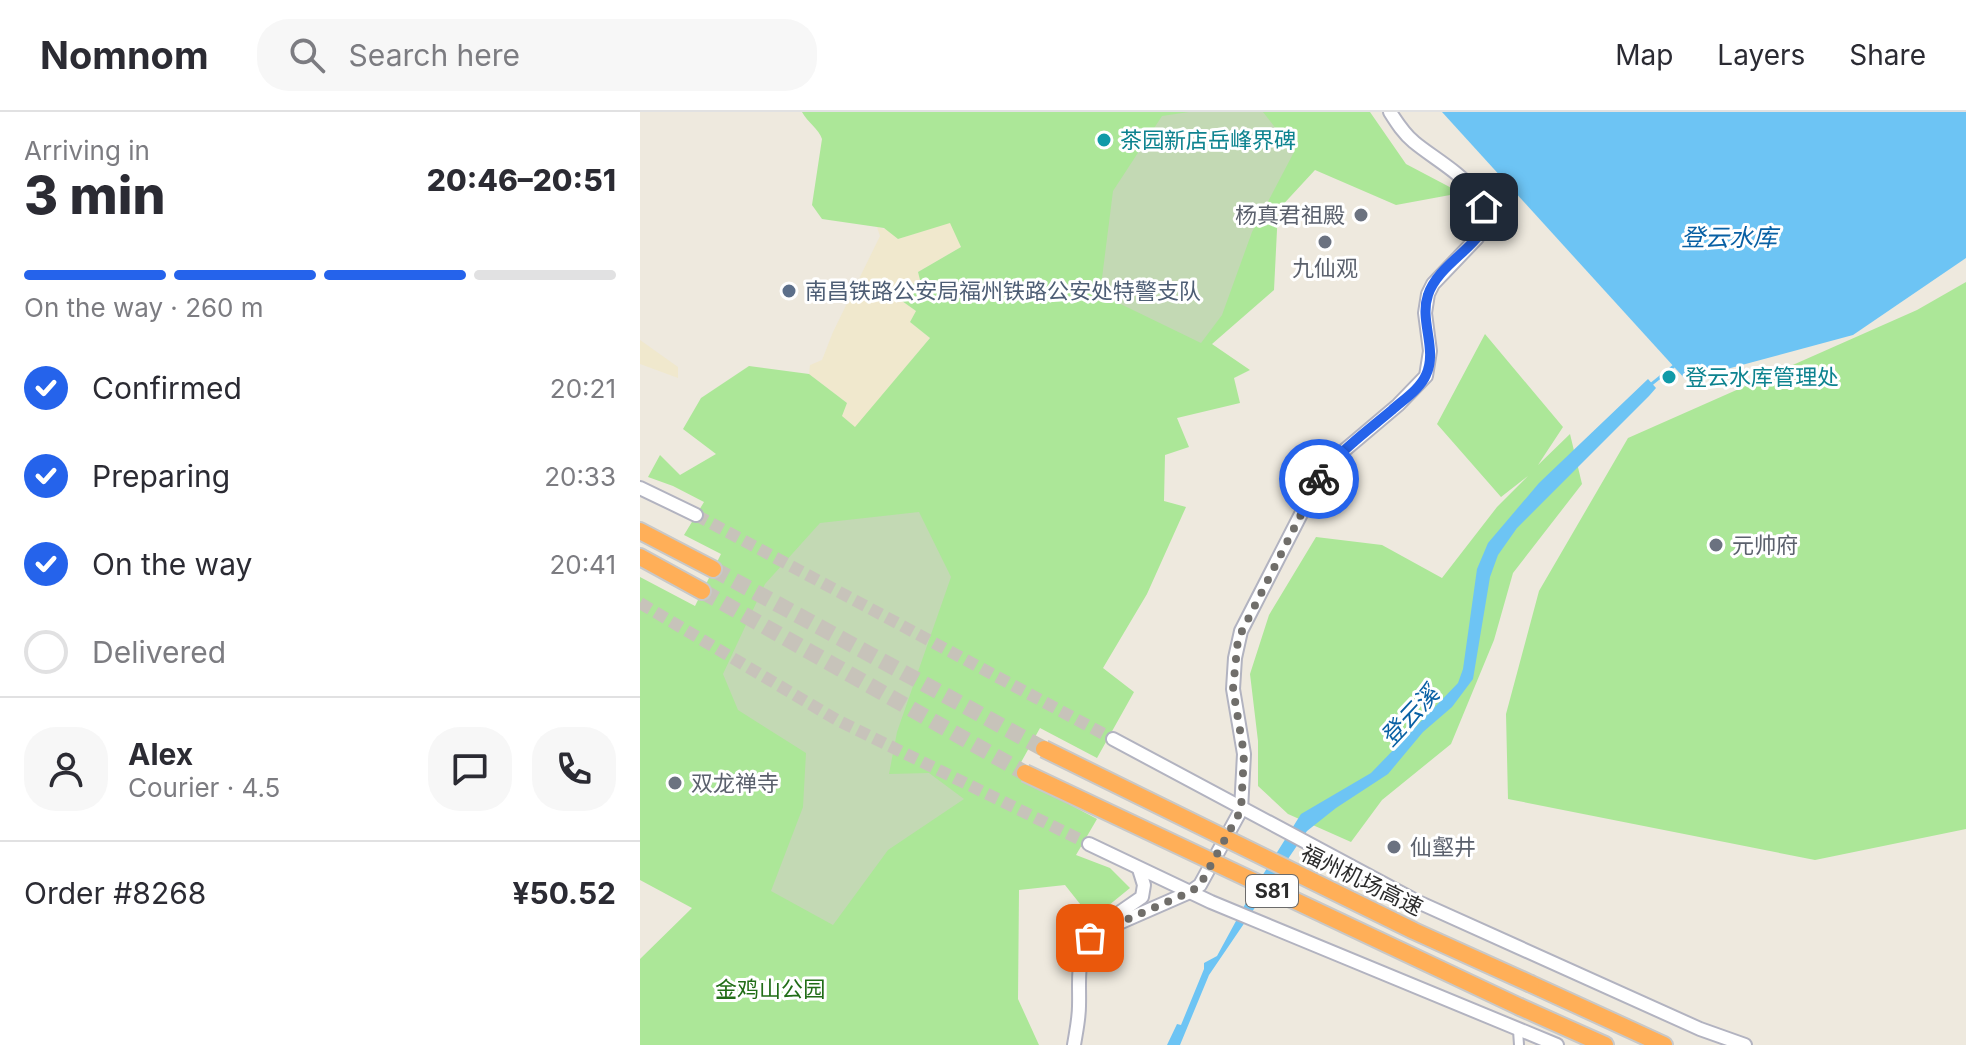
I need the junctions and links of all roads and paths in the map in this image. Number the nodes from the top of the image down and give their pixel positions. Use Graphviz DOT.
graph roads {
  1 [pos="1390,112"];
  2 [pos="640,488"];
  3 [pos="696,515"];
  4 [pos="640,531"];
  5 [pos="640,557"];
  6 [pos="713,569"];
  7 [pos="702,591"];
  8 [pos="1113,739"];
  9 [pos="1044,749"];
  10 [pos="1025,773"];
  11 [pos="1241,810"];
  12 [pos="1089,844"];
  13 [pos="1139,869"];
  14 [pos="1190,892"];
  15 [pos="1099,927"];
  16 [pos="1090,938"];
  17 [pos="1518,1030"];
  18 [pos="1074,1045"];
  19 [pos="1519,1045"];
  20 [pos="1557,1045"];
  21 [pos="1605,1045"];
  22 [pos="1664,1045"];
  23 [pos="1745,1045"];
  1 -- 11 [label="street"];
  2 -- 3 [label="street"];
  4 -- 6 [label="highway"];
  5 -- 7 [label="highway"];
  8 -- 11 [label="street"];
  9 -- 22 [label="highway, 福州机场高速 / S81, bridge"];
  10 -- 21 [label="highway, S81, bridge"];
  11 -- 14 [label="street"];
  11 -- 23 [label="street"];
  12 -- 13 [label="street"];
  13 -- 14 [label="street"];
  13 -- 15 [label="street"];
  14 -- 15 [label="street"];
  14 -- 16 [label="street"];
  14 -- 17 [label="street"];
  15 -- 16 [label="street"];
  16 -- 18 [label="street"];
  17 -- 19 [label="street"];
  17 -- 20 [label="street"];
}
